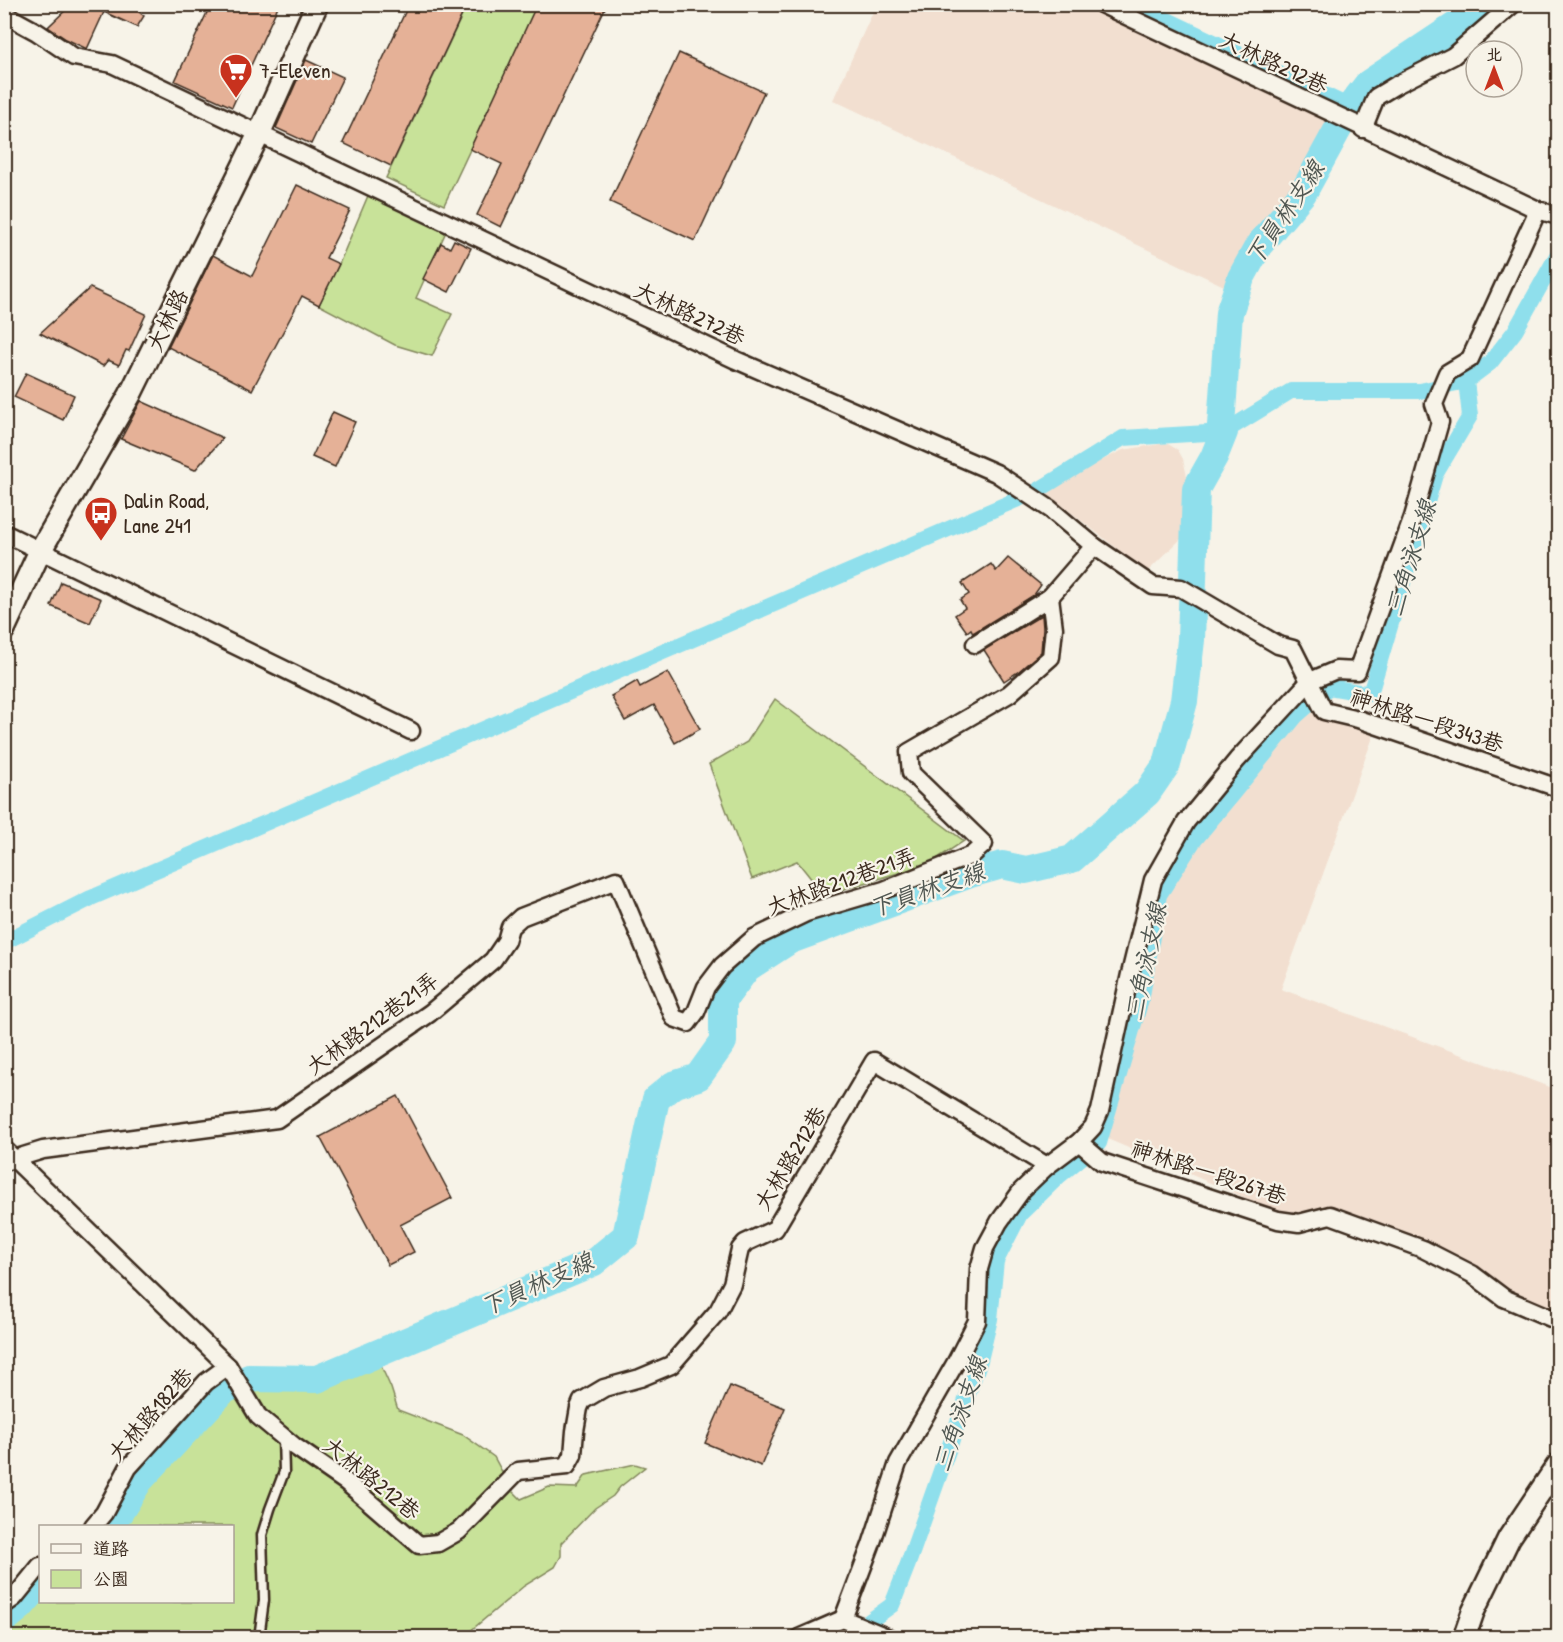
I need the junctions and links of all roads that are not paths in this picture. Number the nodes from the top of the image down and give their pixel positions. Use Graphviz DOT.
graph roads {
  1 [pos="317,4"];
  2 [pos="1101,4"];
  3 [pos="1513,4"];
  4 [pos="4,14"];
  5 [pos="1363,129"];
  6 [pos="259,134"];
  7 [pos="1538,210"];
  8 [pos="1558,216"];
  9 [pos="4,533"];
  10 [pos="1094,546"];
  11 [pos="40,550"];
  12 [pos="1050,597"];
  13 [pos="4,629"];
  14 [pos="975,644"];
  15 [pos="1310,681"];
  16 [pos="411,731"];
  17 [pos="1558,789"];
  18 [pos="1079,1142"];
  19 [pos="8,1156"];
  20 [pos="1047,1166"];
  21 [pos="1558,1321"];
  22 [pos="228,1366"];
  23 [pos="283,1437"];
  24 [pos="1558,1465"];
  25 [pos="95,1525"];
  26 [pos="39,1567"];
  27 [pos="4,1605"];
  28 [pos="843,1619"];
  29 [pos="259,1638"];
  30 [pos="799,1638"];
  31 [pos="888,1638"];
  32 [pos="1464,1638"];
  1 -- 6 [label="street, 大林路"];
  2 -- 5 [label="street, 大林路292巷"];
  3 -- 5 [label="street"];
  4 -- 6 [label="street, 大林路272巷"];
  5 -- 7 [label="street, 大林路292巷"];
  6 -- 10 [label="street, 大林路272巷"];
  6 -- 11 [label="street, 大林路"];
  7 -- 8 [label="street, 大林路292巷"];
  7 -- 15 [label="street"];
  9 -- 11 [label="street"];
  10 -- 12 [label="street"];
  10 -- 15 [label="street, 神林路一段343巷"];
  11 -- 13 [label="street, 大林路"];
  11 -- 16 [label="street"];
  12 -- 14 [label="street"];
  12 -- 19 [label="street, 大林路212巷21弄"];
  15 -- 17 [label="street, 神林路一段343巷"];
  15 -- 18 [label="street"];
  18 -- 20 [label="street"];
  18 -- 21 [label="street, 神林路一段267巷"];
  19 -- 22 [label="street, 大林路212巷"];
  20 -- 23 [label="street, 大林路212巷"];
  20 -- 28 [label="street"];
  22 -- 23 [label="street, 大林路212巷"];
  22 -- 25 [label="street, 大林路182巷"];
  23 -- 29 [label="lane"];
  24 -- 32 [label="street"];
  26 -- 27 [label="street"];
  28 -- 30 [label="street"];
  28 -- 31 [label="street"];
}
